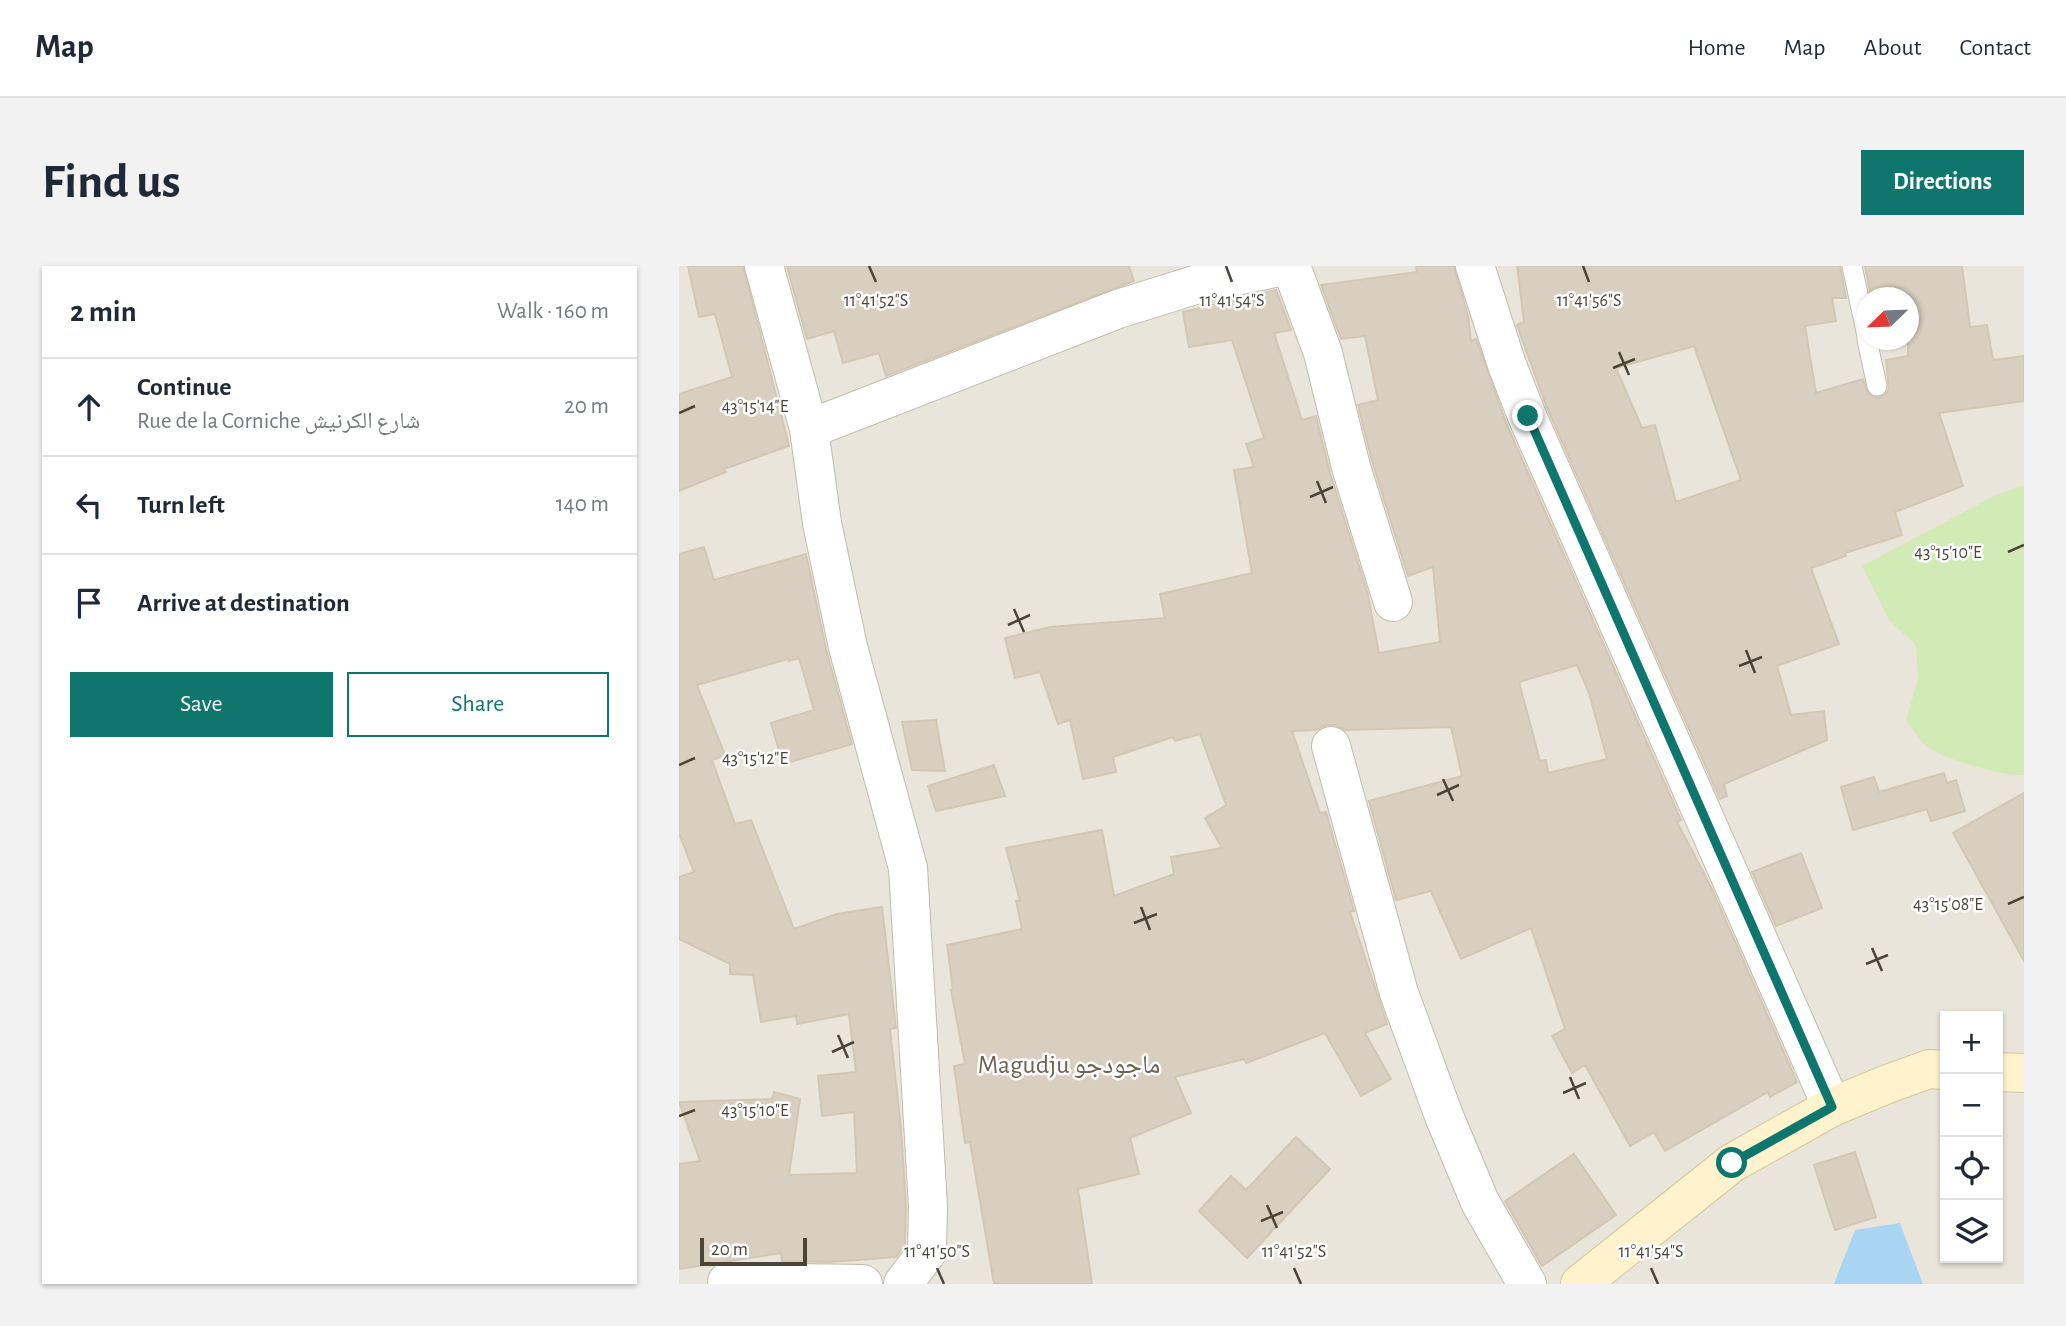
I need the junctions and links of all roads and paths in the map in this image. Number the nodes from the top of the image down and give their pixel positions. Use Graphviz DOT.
graph roads {
  1 [pos="764,266"];
  2 [pos="1284,266"];
  3 [pos="1291,266"];
  4 [pos="1475,266"];
  5 [pos="1852,266"];
  6 [pos="1856,287"];
  7 [pos="1870,350"];
  8 [pos="1877,386"];
  9 [pos="809,429"];
  10 [pos="1393,603"];
  11 [pos="1331,746"];
  12 [pos="1940,1070"];
  13 [pos="2003,1072"];
  14 [pos="2024,1073"];
  15 [pos="1832,1107"];
  16 [pos="727,1282"];
  17 [pos="863,1284"];
  18 [pos="903,1284"];
  19 [pos="1527,1284"];
  20 [pos="1580,1284"];
  1 -- 9 [label="street"];
  2 -- 9 [label="street"];
  3 -- 10 [label="street"];
  4 -- 15 [label="street"];
  5 -- 6 [label="lane"];
  7 -- 8 [label="lane"];
  9 -- 18 [label="street"];
  11 -- 19 [label="street"];
  12 -- 15 [label="main road"];
  13 -- 14 [label="main road"];
  15 -- 20 [label="main road"];
  16 -- 17 [label="street"];
}
